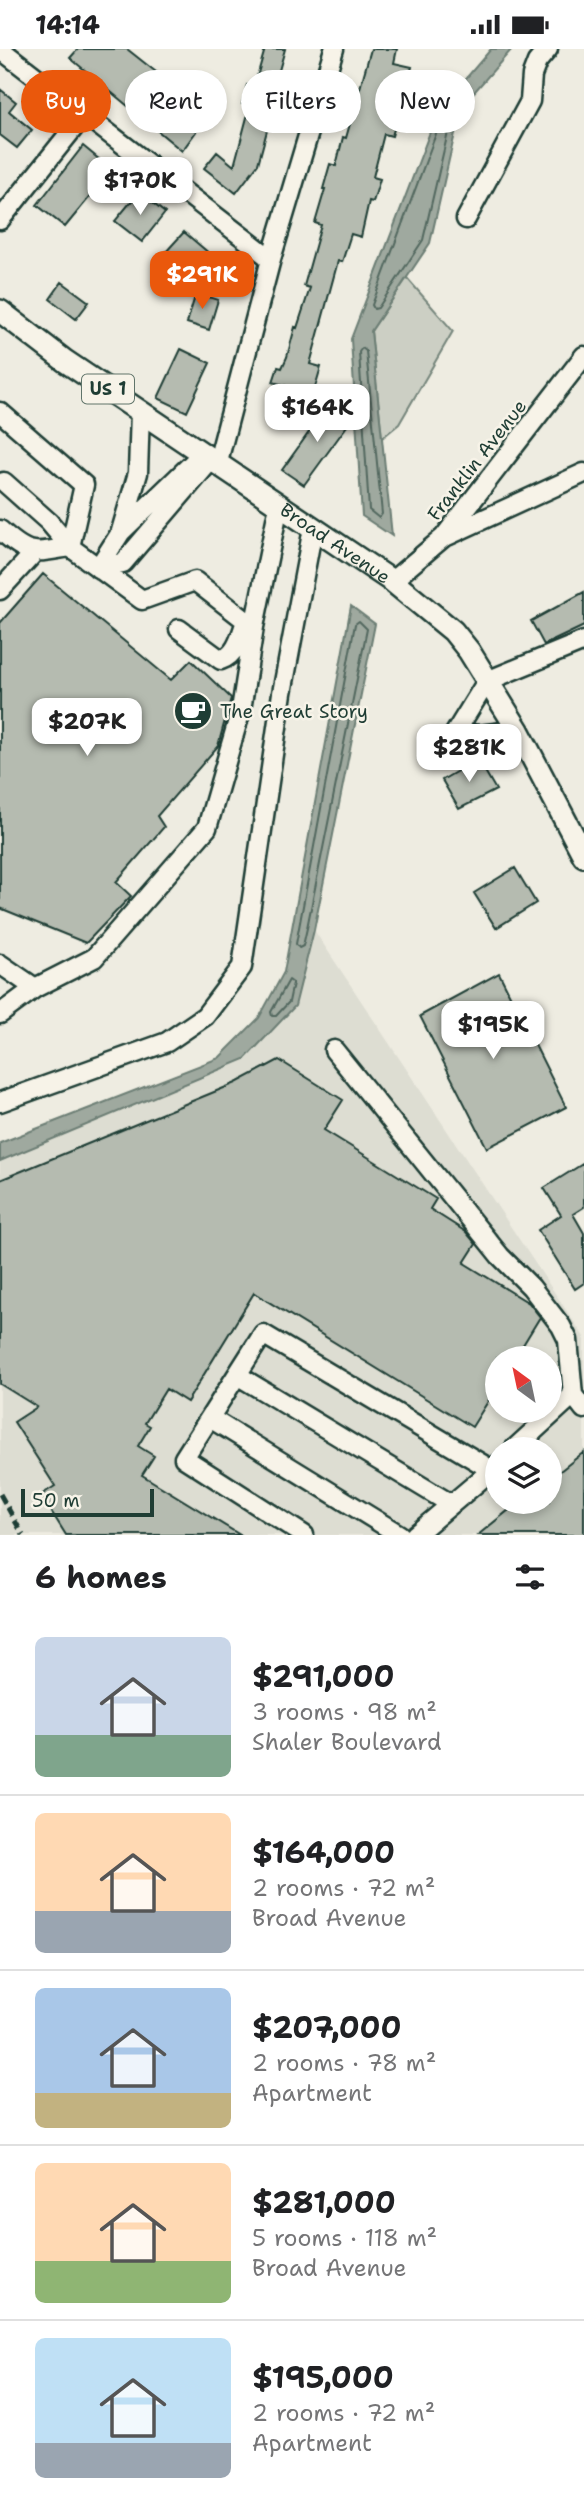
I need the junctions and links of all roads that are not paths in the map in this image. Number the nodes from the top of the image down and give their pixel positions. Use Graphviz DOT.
graph roads {
  1 [pos="0,49"];
  2 [pos="334,49"];
  3 [pos="548,49"];
  4 [pos="27,70"];
  5 [pos="70,133"];
  6 [pos="108,133"];
  7 [pos="466,219"];
  8 [pos="0,220"];
  9 [pos="271,259"];
  10 [pos="0,311"];
  11 [pos="584,356"];
  12 [pos="139,411"];
  13 [pos="0,412"];
  14 [pos="210,460"];
  15 [pos="584,473"];
  16 [pos="4,482"];
  17 [pos="279,505"];
  18 [pos="313,528"];
  19 [pos="0,530"];
  20 [pos="121,532"];
  21 [pos="444,537"];
  22 [pos="70,547"];
  23 [pos="34,553"];
  24 [pos="97,568"];
  25 [pos="392,581"];
  26 [pos="0,590"];
  27 [pos="250,624"];
  28 [pos="179,629"];
  29 [pos="584,641"];
  30 [pos="487,681"];
  31 [pos="518,730"];
  32 [pos="584,856"];
  33 [pos="0,964"];
  34 [pos="35,988"];
  35 [pos="0,1014"];
  36 [pos="334,1050"];
  37 [pos="0,1102"];
  38 [pos="237,1375"];
  39 [pos="573,1395"];
  40 [pos="584,1409"];
  41 [pos="210,1418"];
  42 [pos="527,1437"];
  43 [pos="485,1461"];
  44 [pos="485,1475"];
  45 [pos="451,1504"];
  46 [pos="304,1535"];
  47 [pos="400,1535"];
  48 [pos="415,1535"];
  1 -- 4 [label="street"];
  2 -- 9 [label="street"];
  3 -- 7 [label="street"];
  5 -- 8 [label="street"];
  6 -- 9 [label="street"];
  9 -- 14 [label="street"];
  10 -- 12 [label="main road, Broad Avenue / US 1"];
  11 -- 21 [label="street, Franklin Avenue"];
  12 -- 14 [label="main road, Broad Avenue / US 1"];
  12 -- 20 [label="street"];
  13 -- 22 [label="street"];
  14 -- 17 [label="main road, Broad Avenue / US 1"];
  14 -- 20 [label="street"];
  14 -- 24 [label="street"];
  15 -- 21 [label="street"];
  16 -- 22 [label="street"];
  17 -- 18 [label="main road, Broad Avenue / US 1"];
  17 -- 27 [label="street"];
  18 -- 25 [label="main road, Broad Avenue / US 1"];
  18 -- 37 [label="street"];
  19 -- 23 [label="street"];
  20 -- 24 [label="street"];
  21 -- 25 [label="street, Franklin Avenue"];
  22 -- 23 [label="street"];
  22 -- 24 [label="street"];
  23 -- 26 [label="street"];
  24 -- 27 [label="street"];
  25 -- 30 [label="main road, Broad Avenue / US 1"];
  27 -- 28 [label="street"];
  27 -- 34 [label="street"];
  29 -- 30 [label="street"];
  30 -- 31 [label="main road, Broad Avenue / US 1"];
  30 -- 31 [label="street"];
  31 -- 32 [label="main road, Broad Avenue / US 1"];
  33 -- 34 [label="street"];
  34 -- 35 [label="street"];
  36 -- 39 [label="street"];
  38 -- 41 [label="street"];
  38 -- 43 [label="street"];
  38 -- 45 [label="street"];
  39 -- 40 [label="street"];
  39 -- 42 [label="street"];
  41 -- 46 [label="street"];
  41 -- 47 [label="street"];
  44 -- 45 [label="street"];
  45 -- 48 [label="street"];
}
